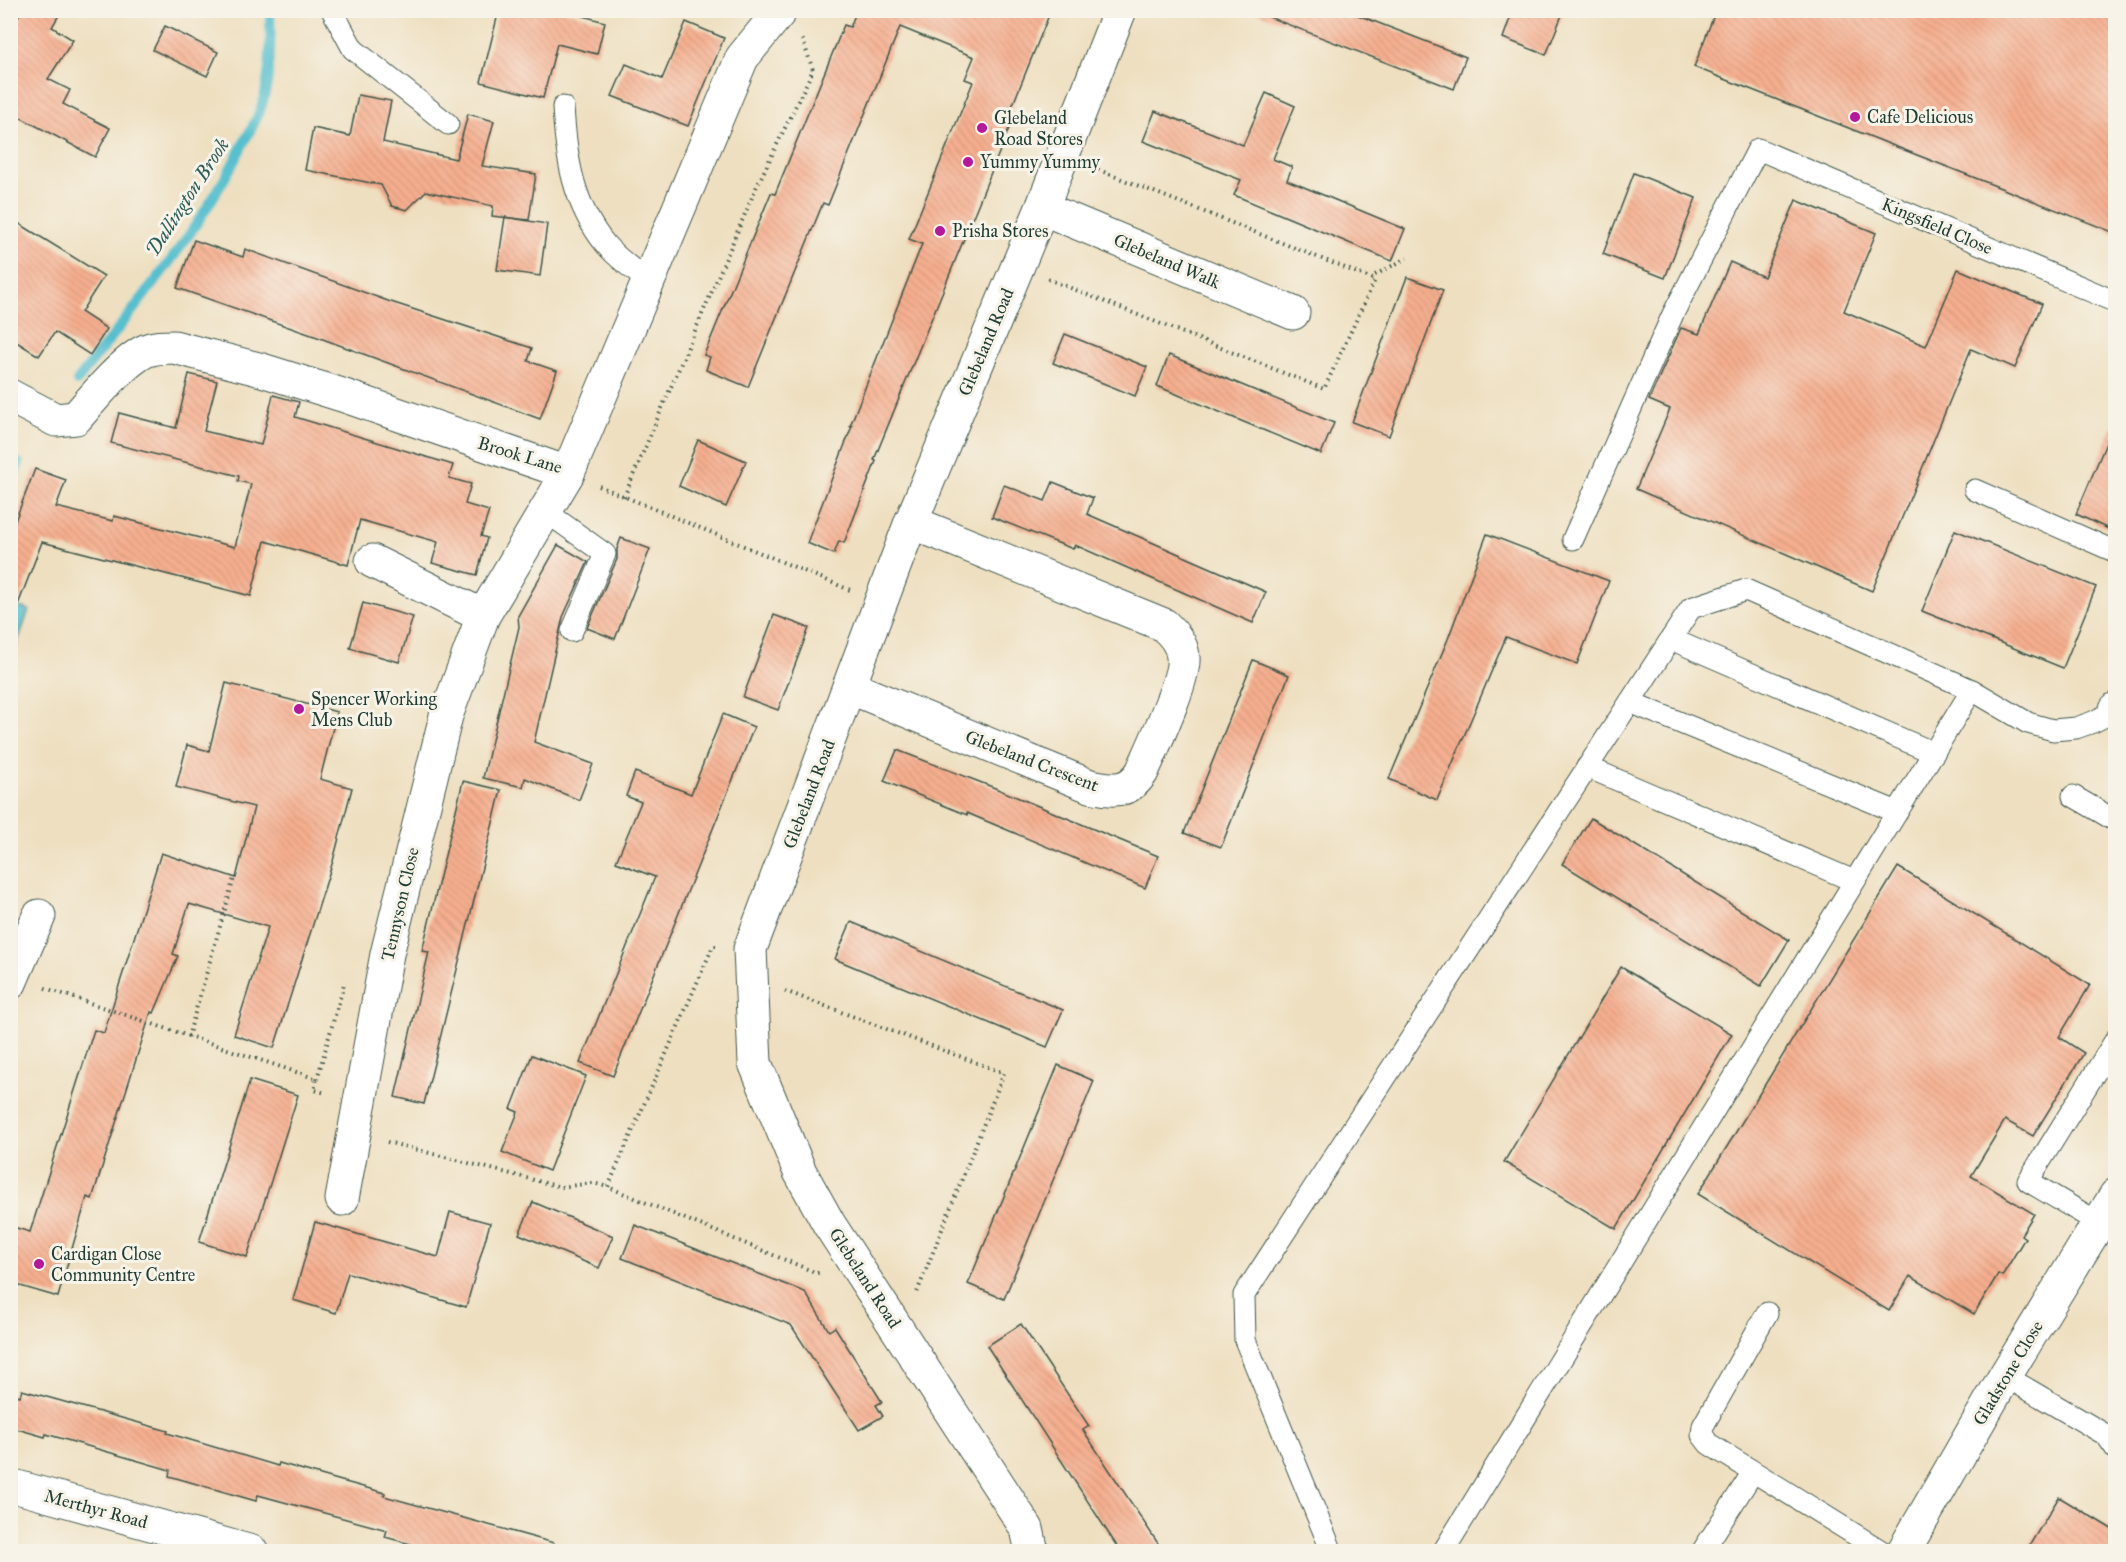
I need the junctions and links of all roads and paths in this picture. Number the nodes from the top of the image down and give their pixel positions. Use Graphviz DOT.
graph roads {
  1 [pos="332,10"];
  2 [pos="1120,10"];
  3 [pos="790,20"];
  4 [pos="562,107"];
  5 [pos="448,124"];
  6 [pos="1042,208"];
  7 [pos="1407,258"];
  8 [pos="1375,275"];
  9 [pos="648,281"];
  10 [pos="2115,302"];
  11 [pos="1293,313"];
  12 [pos="10,396"];
  13 [pos="568,473"];
  14 [pos="1975,490"];
  15 [pos="624,496"];
  16 [pos="545,511"];
  17 [pos="911,522"];
  18 [pos="1573,539"];
  19 [pos="2115,552"];
  20 [pos="372,561"];
  21 [pos="881,603"];
  22 [pos="483,616"];
  23 [pos="572,631"];
  24 [pos="1671,639"];
  25 [pos="849,687"];
  26 [pos="1972,690"];
  27 [pos="1630,702"];
  28 [pos="2115,710"];
  29 [pos="1934,753"];
  30 [pos="1587,767"];
  31 [pos="2073,796"];
  32 [pos="1897,812"];
  33 [pos="2115,821"];
  34 [pos="234,878"];
  35 [pos="1854,881"];
  36 [pos="39,916"];
  37 [pos="750,964"];
  38 [pos="12,980"];
  39 [pos="188,1037"];
  40 [pos="2115,1040"];
  41 [pos="314,1090"];
  42 [pos="354,1132"];
  43 [pos="608,1187"];
  44 [pos="2115,1195"];
  45 [pos="342,1199"];
  46 [pos="2099,1223"];
  47 [pos="856,1265"];
  48 [pos="1767,1313"];
  49 [pos="901,1334"];
  50 [pos="2005,1376"];
  51 [pos="2115,1449"];
  52 [pos="1753,1472"];
  53 [pos="10,1485"];
  54 [pos="252,1551"];
  55 [pos="1032,1551"];
  56 [pos="1332,1551"];
  57 [pos="1443,1551"];
  58 [pos="1702,1551"];
  59 [pos="1882,1551"];
  60 [pos="1903,1551"];
  1 -- 5 [label="lane"];
  2 -- 6 [label="street, Glebeland Road"];
  3 -- 9 [label="street, Brook Lane"];
  3 -- 15 [label="path"];
  4 -- 9 [label="lane"];
  6 -- 11 [label="street, Glebeland Walk"];
  6 -- 17 [label="street, Glebeland Road"];
  7 -- 8 [label="path"];
  9 -- 13 [label="street, Brook Lane"];
  10 -- 18 [label="lane, Kingsfield Close"];
  12 -- 13 [label="street, Brook Lane"];
  13 -- 15 [label="path"];
  13 -- 16 [label="street, Tennyson Close"];
  14 -- 19 [label="lane"];
  15 -- 21 [label="path"];
  16 -- 22 [label="street, Tennyson Close"];
  16 -- 23 [label="lane"];
  17 -- 21 [label="street, Glebeland Road"];
  17 -- 25 [label="street, Glebeland Crescent"];
  20 -- 22 [label="street"];
  21 -- 25 [label="street, Glebeland Road"];
  22 -- 42 [label="street, Tennyson Close"];
  24 -- 26 [label="lane"];
  24 -- 27 [label="lane"];
  24 -- 29 [label="lane"];
  25 -- 37 [label="street, Glebeland Road"];
  26 -- 28 [label="lane"];
  26 -- 29 [label="lane"];
  27 -- 30 [label="lane"];
  27 -- 32 [label="lane"];
  29 -- 32 [label="lane"];
  30 -- 35 [label="lane"];
  30 -- 56 [label="lane"];
  31 -- 33 [label="lane"];
  32 -- 35 [label="lane"];
  34 -- 39 [label="path"];
  35 -- 57 [label="lane"];
  36 -- 38 [label="street"];
  37 -- 43 [label="path"];
  37 -- 47 [label="street, Glebeland Road"];
  37 -- 49 [label="path"];
  38 -- 39 [label="path"];
  39 -- 41 [label="path"];
  40 -- 46 [label="lane"];
  42 -- 43 [label="path"];
  42 -- 45 [label="street, Tennyson Close"];
  43 -- 47 [label="path"];
  44 -- 46 [label="street, Gladstone Close"];
  46 -- 50 [label="street, Gladstone Close"];
  47 -- 49 [label="street, Glebeland Road"];
  48 -- 52 [label="lane"];
  49 -- 55 [label="street, Glebeland Road"];
  50 -- 51 [label="lane"];
  50 -- 60 [label="street, Gladstone Close"];
  52 -- 58 [label="lane"];
  52 -- 59 [label="lane"];
  53 -- 54 [label="street, Merthyr Road"];
}
